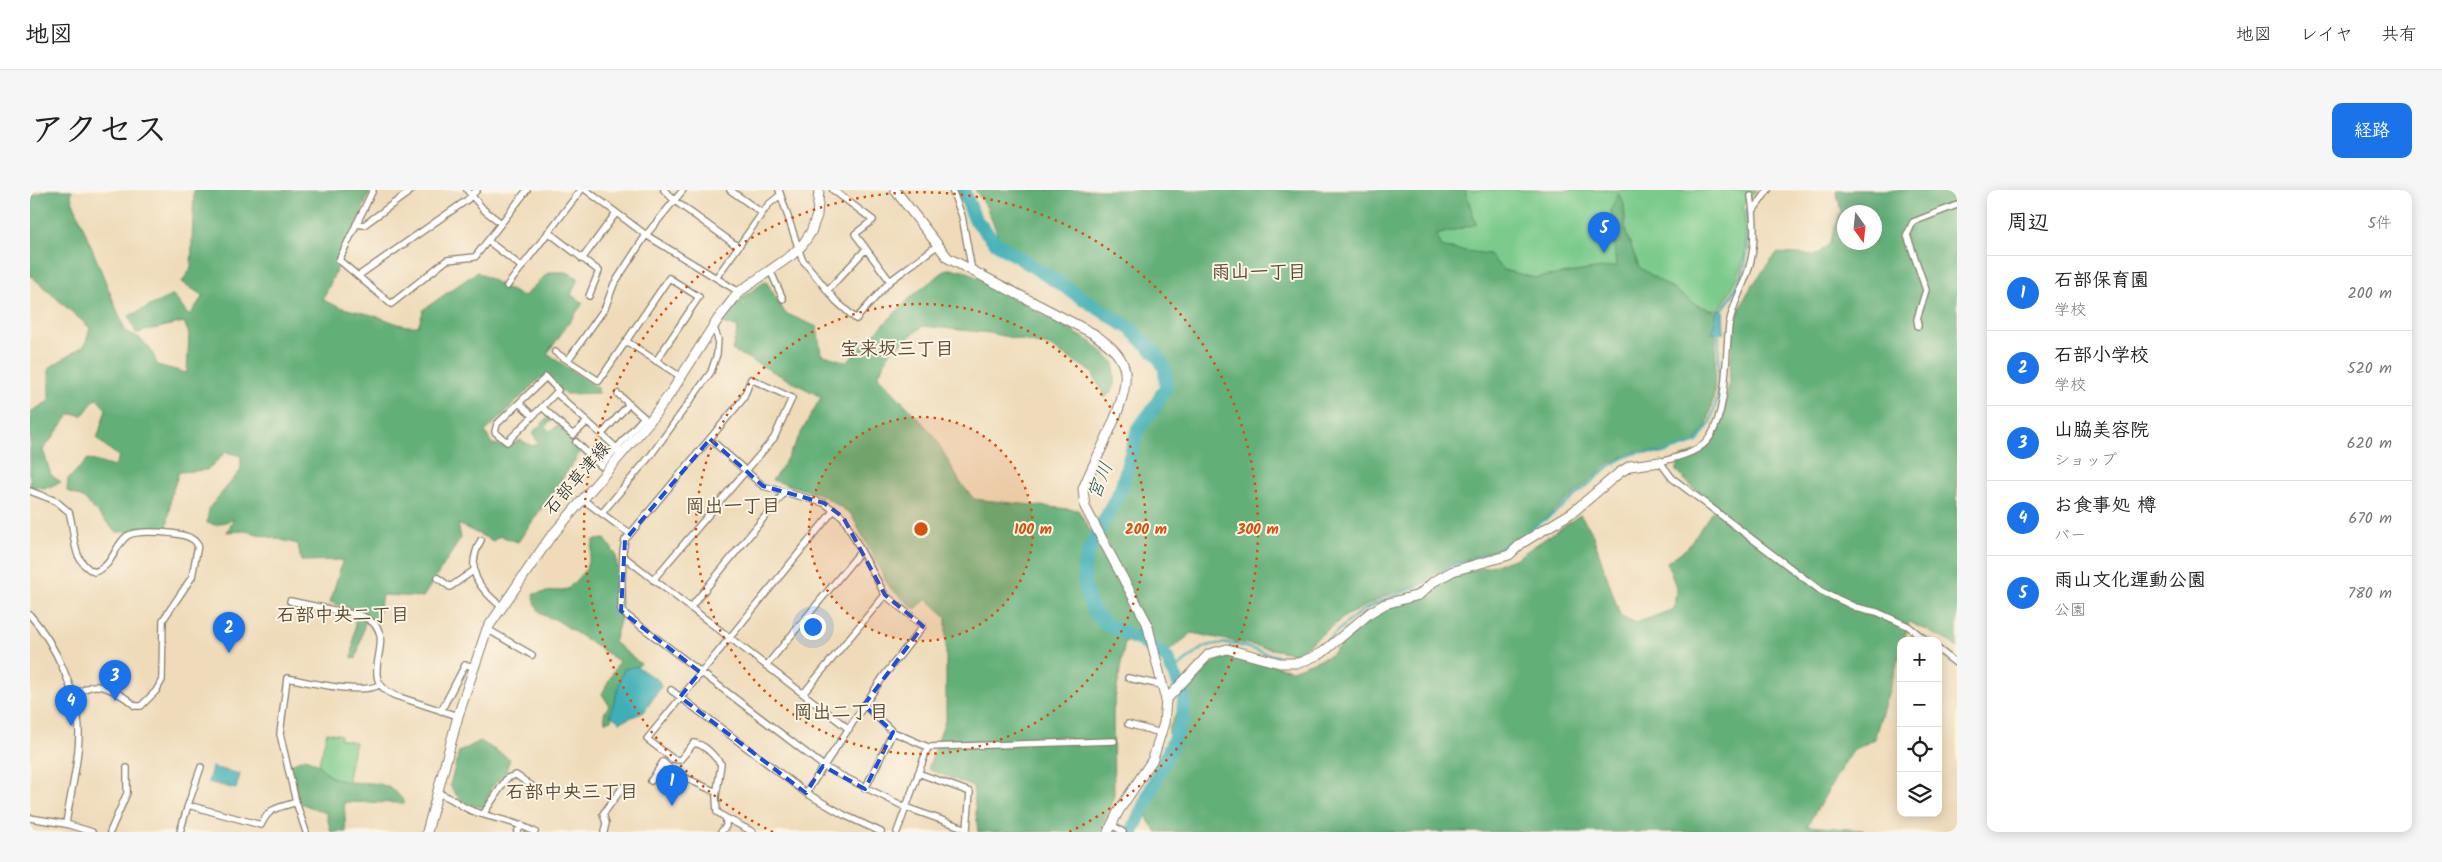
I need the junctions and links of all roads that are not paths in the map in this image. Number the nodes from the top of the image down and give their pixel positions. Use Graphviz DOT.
graph roads {
  1 [pos="373,190"];
  2 [pos="412,190"];
  3 [pos="466,190"];
  4 [pos="477,190"];
  5 [pos="527,190"];
  6 [pos="581,190"];
  7 [pos="586,190"];
  8 [pos="664,190"];
  9 [pos="684,190"];
  10 [pos="730,190"];
  11 [pos="819,190"];
  12 [pos="833,190"];
  13 [pos="895,190"];
  14 [pos="952,190"];
  15 [pos="1768,190"];
  16 [pos="779,193"];
  17 [pos="472,196"];
  18 [pos="1751,196"];
  19 [pos="675,201"];
  20 [pos="1957,206"];
  21 [pos="1753,211"];
  22 [pos="616,213"];
  23 [pos="762,213"];
  24 [pos="502,223"];
  25 [pos="356,224"];
  26 [pos="548,232"];
  27 [pos="646,235"];
  28 [pos="488,241"];
  29 [pos="938,245"];
  30 [pos="737,246"];
  31 [pos="798,249"];
  32 [pos="866,249"];
  33 [pos="582,259"];
  34 [pos="522,267"];
  35 [pos="770,270"];
  36 [pos="972,271"];
  37 [pos="358,276"];
  38 [pos="716,278"];
  39 [pos="890,281"];
  40 [pos="508,286"];
  41 [pos="827,290"];
  42 [pos="739,292"];
  43 [pos="589,296"];
  44 [pos="783,299"];
  45 [pos="713,326"];
  46 [pos="1918,326"];
  47 [pos="626,341"];
  48 [pos="555,352"];
  49 [pos="568,360"];
  50 [pos="656,361"];
  51 [pos="681,377"];
  52 [pos="556,394"];
  53 [pos="618,394"];
  54 [pos="518,403"];
  55 [pos="629,404"];
  56 [pos="542,407"];
  57 [pos="533,416"];
  58 [pos="646,419"];
  59 [pos="587,422"];
  60 [pos="601,435"];
  61 [pos="710,438"];
  62 [pos="576,442"];
  63 [pos="619,451"];
  64 [pos="1660,462"];
  65 [pos="746,471"];
  66 [pos="30,492"];
  67 [pos="785,492"];
  68 [pos="582,500"];
  69 [pos="834,510"];
  70 [pos="602,513"];
  71 [pos="630,534"];
  72 [pos="481,540"];
  73 [pos="861,550"];
  74 [pos="623,556"];
  75 [pos="473,571"];
  76 [pos="438,578"];
  77 [pos="654,580"];
  78 [pos="885,595"];
  79 [pos="290,601"];
  80 [pos="502,607"];
  81 [pos="690,608"];
  82 [pos="30,615"];
  83 [pos="487,629"];
  84 [pos="729,637"];
  85 [pos="1922,637"];
  86 [pos="1942,652"];
  87 [pos="532,655"];
  88 [pos="1957,664"];
  89 [pos="474,666"];
  90 [pos="766,666"];
  91 [pos="700,672"];
  92 [pos="1128,678"];
  93 [pos="379,685"];
  94 [pos="1161,685"];
  95 [pos="671,690"];
  96 [pos="803,694"];
  97 [pos="73,696"];
  98 [pos="680,697"];
  99 [pos="1166,700"];
  100 [pos="864,705"];
  101 [pos="441,711"];
  102 [pos="458,716"];
  103 [pos="1128,724"];
  104 [pos="849,729"];
  105 [pos="893,732"];
  106 [pos="1161,732"];
  107 [pos="1114,741"];
  108 [pos="928,747"];
  109 [pos="824,766"];
  110 [pos="201,767"];
  111 [pos="127,768"];
  112 [pos="918,773"];
  113 [pos="651,781"];
  114 [pos="623,787"];
  115 [pos="535,788"];
  116 [pos="865,789"];
  117 [pos="436,792"];
  118 [pos="716,792"];
  119 [pos="806,793"];
  120 [pos="296,802"];
  121 [pos="188,805"];
  122 [pos="906,807"];
  123 [pos="484,814"];
  124 [pos="30,818"];
  125 [pos="726,818"];
  126 [pos="66,824"];
  127 [pos="522,825"];
  128 [pos="1111,828"];
  129 [pos="92,832"];
  130 [pos="110,832"];
  131 [pos="180,832"];
  132 [pos="306,832"];
  133 [pos="427,832"];
  134 [pos="517,832"];
  135 [pos="535,832"];
  136 [pos="604,832"];
  137 [pos="721,832"];
  138 [pos="753,832"];
  139 [pos="881,832"];
  140 [pos="897,832"];
  141 [pos="1123,832"];
  1 -- 25 [label="street"];
  2 -- 25 [label="street"];
  3 -- 17 [label="street"];
  4 -- 17 [label="street"];
  5 -- 24 [label="street"];
  6 -- 26 [label="street"];
  7 -- 22 [label="street"];
  8 -- 19 [label="street"];
  9 -- 19 [label="street"];
  10 -- 23 [label="street"];
  11 -- 31 [label="street, 石部草津線"];
  12 -- 32 [label="street"];
  13 -- 29 [label="street"];
  14 -- 36 [label="street"];
  15 -- 21 [label="street"];
  16 -- 23 [label="street"];
  16 -- 31 [label="street"];
  17 -- 24 [label="street"];
  17 -- 37 [label="street"];
  18 -- 21 [label="street"];
  19 -- 27 [label="street"];
  19 -- 30 [label="street"];
  20 -- 46 [label="street"];
  21 -- 64 [label="street"];
  22 -- 27 [label="street"];
  22 -- 33 [label="street"];
  23 -- 30 [label="street"];
  24 -- 28 [label="street"];
  25 -- 37 [label="street"];
  26 -- 33 [label="street"];
  26 -- 34 [label="street"];
  27 -- 38 [label="street"];
  27 -- 49 [label="street"];
  28 -- 34 [label="street"];
  28 -- 37 [label="street"];
  29 -- 36 [label="street"];
  29 -- 39 [label="street"];
  30 -- 38 [label="street"];
  31 -- 35 [label="street, 石部草津線"];
  31 -- 41 [label="street"];
  32 -- 39 [label="street"];
  32 -- 41 [label="street"];
  33 -- 43 [label="street"];
  34 -- 40 [label="street"];
  35 -- 42 [label="street, 石部草津線"];
  35 -- 44 [label="street"];
  36 -- 94 [label="street"];
  38 -- 42 [label="street"];
  39 -- 41 [label="street"];
  42 -- 45 [label="street, 石部草津線"];
  45 -- 51 [label="street, 石部草津線"];
  45 -- 70 [label="street"];
  47 -- 49 [label="street"];
  47 -- 50 [label="street"];
  47 -- 50 [label="street"];
  48 -- 49 [label="street"];
  50 -- 51 [label="street"];
  51 -- 58 [label="street, 石部草津線"];
  52 -- 54 [label="street"];
  52 -- 56 [label="street"];
  52 -- 59 [label="street"];
  53 -- 55 [label="street"];
  54 -- 57 [label="street"];
  54 -- 57 [label="street"];
  55 -- 58 [label="street"];
  55 -- 60 [label="street"];
  56 -- 57 [label="street"];
  56 -- 59 [label="street"];
  58 -- 63 [label="street, 石部草津線"];
  59 -- 60 [label="street"];
  60 -- 63 [label="street"];
  61 -- 65 [label="street"];
  61 -- 65 [label="street"];
  61 -- 71 [label="street"];
  62 -- 63 [label="street"];
  63 -- 68 [label="street, 石部草津線"];
  64 -- 85 [label="street"];
  64 -- 99 [label="street"];
  65 -- 67 [label="street"];
  65 -- 77 [label="street"];
  66 -- 97 [label="street"];
  67 -- 69 [label="street"];
  67 -- 81 [label="street"];
  68 -- 70 [label="street"];
  68 -- 80 [label="street, 石部草津線"];
  69 -- 73 [label="street"];
  69 -- 84 [label="street"];
  70 -- 71 [label="street"];
  71 -- 74 [label="street"];
  72 -- 75 [label="street"];
  73 -- 78 [label="street"];
  73 -- 90 [label="street"];
  74 -- 77 [label="street"];
  74 -- 91 [label="street"];
  75 -- 76 [label="street"];
  75 -- 80 [label="street"];
  77 -- 81 [label="street"];
  78 -- 96 [label="street"];
  78 -- 100 [label="street"];
  79 -- 93 [label="street"];
  80 -- 83 [label="street, 石部草津線"];
  81 -- 84 [label="street"];
  82 -- 97 [label="street"];
  83 -- 87 [label="street"];
  83 -- 89 [label="street, 石部草津線"];
  84 -- 90 [label="street"];
  84 -- 91 [label="street"];
  86 -- 88 [label="street"];
  89 -- 101 [label="street"];
  89 -- 102 [label="street, 石部草津線"];
  90 -- 96 [label="street"];
  91 -- 98 [label="street"];
  91 -- 109 [label="street"];
  92 -- 94 [label="street"];
  93 -- 101 [label="street"];
  93 -- 120 [label="street"];
  94 -- 99 [label="street"];
  95 -- 98 [label="street"];
  96 -- 104 [label="street"];
  97 -- 126 [label="street"];
  98 -- 118 [label="street"];
  98 -- 119 [label="street"];
  99 -- 106 [label="street"];
  100 -- 104 [label="street"];
  100 -- 105 [label="street"];
  101 -- 102 [label="street"];
  102 -- 117 [label="street, 石部草津線"];
  103 -- 106 [label="street"];
  104 -- 109 [label="street"];
  105 -- 108 [label="street"];
  105 -- 116 [label="street"];
  106 -- 128 [label="street"];
  107 -- 108 [label="street"];
  108 -- 112 [label="street"];
  109 -- 116 [label="street"];
  109 -- 119 [label="street"];
  110 -- 121 [label="street"];
  111 -- 130 [label="street"];
  112 -- 122 [label="street"];
  112 -- 122 [label="street"];
  113 -- 118 [label="street"];
  114 -- 136 [label="street"];
  115 -- 123 [label="street"];
  116 -- 122 [label="street"];
  117 -- 123 [label="street"];
  117 -- 133 [label="street, 石部草津線"];
  118 -- 125 [label="street"];
  119 -- 139 [label="street"];
  120 -- 121 [label="street"];
  120 -- 132 [label="street"];
  121 -- 131 [label="street"];
  122 -- 140 [label="street"];
  123 -- 127 [label="street"];
  124 -- 126 [label="street"];
  125 -- 137 [label="street"];
  125 -- 138 [label="street"];
  126 -- 129 [label="street"];
  127 -- 134 [label="street"];
  127 -- 135 [label="street"];
  128 -- 141 [label="street"];
}
